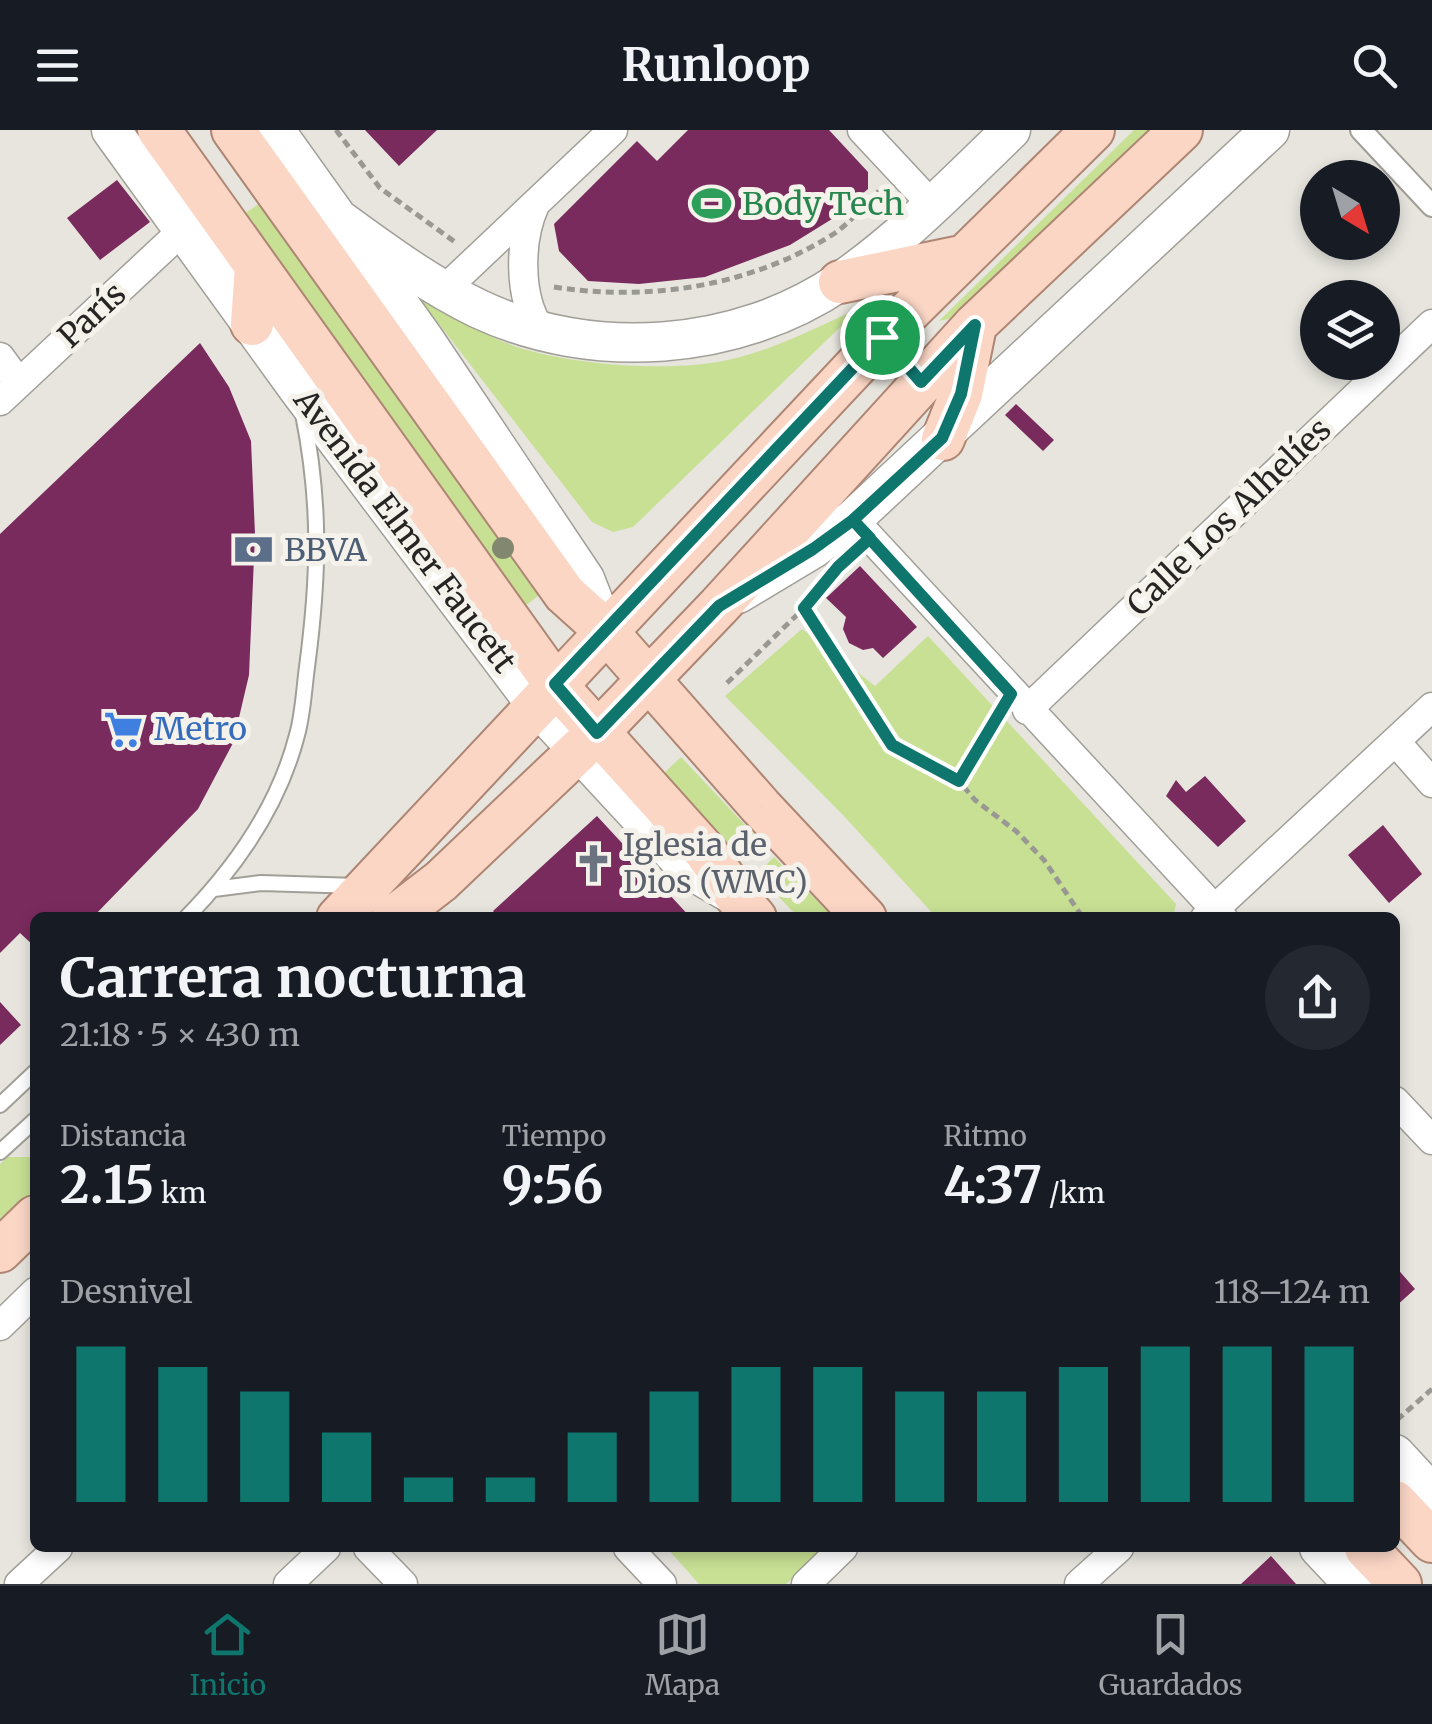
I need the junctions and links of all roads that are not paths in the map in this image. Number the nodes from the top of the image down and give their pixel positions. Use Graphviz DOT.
graph roads {
  1 [pos="112,130"];
  2 [pos="160,130"];
  3 [pos="233,130"];
  4 [pos="275,130"];
  5 [pos="613,130"];
  6 [pos="862,130"];
  7 [pos="1011,130"];
  8 [pos="1093,130"];
  9 [pos="1181,130"];
  10 [pos="1270,130"];
  11 [pos="1361,130"];
  12 [pos="536,204"];
  13 [pos="933,206"];
  14 [pos="1432,206"];
  15 [pos="339,219"];
  16 [pos="184,229"];
  17 [pos="960,257"];
  18 [pos="256,266"];
  19 [pos="840,282"];
  20 [pos="444,289"];
  21 [pos="252,324"];
  22 [pos="1432,324"];
  23 [pos="975,325"];
  24 [pos="540,330"];
  25 [pos="882,337"];
  26 [pos="0,357"];
  27 [pos="921,382"];
  28 [pos="298,389"];
  29 [pos="10,392"];
  30 [pos="942,438"];
  31 [pos="853,520"];
  32 [pos="719,606"];
  33 [pos="605,630"];
  34 [pos="648,680"];
  35 [pos="546,695"];
  36 [pos="1019,702"];
  37 [pos="1432,707"];
  38 [pos="587,742"];
  39 [pos="1396,742"];
  40 [pos="1432,782"];
  41 [pos="441,881"];
  42 [pos="214,890"];
  43 [pos="380,902"];
  44 [pos="746,907"];
  45 [pos="192,912"];
  46 [pos="354,912"];
  47 [pos="412,912"];
  48 [pos="859,912"];
  49 [pos="1211,912"];
  50 [pos="1217,912"];
  51 [pos="30,1077"];
  52 [pos="0,1105"];
  53 [pos="1400,1106"];
  54 [pos="30,1124"];
  55 [pos="7,1140"];
  56 [pos="1432,1140"];
  57 [pos="0,1152"];
  58 [pos="30,1222"];
  59 [pos="0,1251"];
  60 [pos="30,1297"];
  61 [pos="0,1326"];
  62 [pos="1400,1459"];
  63 [pos="1432,1494"];
  64 [pos="1400,1507"];
  65 [pos="1432,1542"];
  66 [pos="54,1552"];
  67 [pos="322,1552"];
  68 [pos="372,1552"];
  69 [pos="632,1552"];
  70 [pos="839,1552"];
  71 [pos="1115,1552"];
  72 [pos="1323,1552"];
  73 [pos="1370,1552"];
  74 [pos="19,1584"];
  75 [pos="288,1584"];
  76 [pos="403,1584"];
  77 [pos="662,1584"];
  78 [pos="806,1584"];
  79 [pos="1080,1584"];
  80 [pos="1353,1584"];
  81 [pos="1400,1584"];
  1 -- 16 [label="main road, Avenida Elmer Faucett"];
  2 -- 18 [label="main road, Avenida Elmer Faucett"];
  3 -- 33 [label="main road"];
  4 -- 15 [label="main road"];
  5 -- 12 [label="street"];
  6 -- 13 [label="street"];
  7 -- 13 [label="main road"];
  8 -- 17 [label="main road"];
  9 -- 23 [label="main road"];
  10 -- 30 [label="main road"];
  11 -- 14 [label="street"];
  12 -- 20 [label="street"];
  12 -- 24 [label="street"];
  13 -- 19 [label="main road"];
  15 -- 20 [label="main road"];
  15 -- 33 [label="main road"];
  16 -- 21 [label="main road, Avenida Elmer Faucett"];
  16 -- 29 [label="street, París"];
  17 -- 19 [label="main road"];
  17 -- 25 [label="main road"];
  18 -- 21 [label="main road"];
  18 -- 35 [label="main road, Avenida Elmer Faucett"];
  19 -- 24 [label="main road"];
  20 -- 24 [label="main road"];
  21 -- 28 [label="main road, Avenida Elmer Faucett"];
  22 -- 36 [label="street, Calle Los Alhelíes"];
  23 -- 27 [label="main road"];
  23 -- 30 [label="main road"];
  25 -- 27 [label="main road"];
  25 -- 33 [label="main road"];
  26 -- 29 [label="street"];
  27 -- 32 [label="main road"];
  28 -- 35 [label="main road, Avenida Elmer Faucett"];
  28 -- 42 [label="lane"];
  30 -- 31 [label="main road"];
  31 -- 32 [label="main road"];
  31 -- 36 [label="street"];
  32 -- 34 [label="main road"];
  33 -- 34 [label="main road"];
  33 -- 35 [label="main road"];
  33 -- 38 [label="main road"];
  34 -- 38 [label="main road"];
  34 -- 48 [label="main road"];
  35 -- 38 [label="main road, Avenida Elmer Faucett"];
  35 -- 43 [label="main road"];
  36 -- 49 [label="street"];
  37 -- 39 [label="street"];
  38 -- 41 [label="main road"];
  38 -- 44 [label="main road, Avenida Elmer Faucett"];
  39 -- 40 [label="street"];
  39 -- 50 [label="street"];
  41 -- 43 [label="main road"];
  41 -- 47 [label="street"];
  42 -- 43 [label="lane"];
  42 -- 45 [label="lane"];
  43 -- 46 [label="main road"];
  51 -- 52 [label="lane"];
  53 -- 56 [label="street"];
  54 -- 55 [label="lane"];
  55 -- 57 [label="lane"];
  58 -- 59 [label="main road"];
  60 -- 61 [label="street"];
  62 -- 63 [label="main road"];
  64 -- 65 [label="main road"];
  66 -- 74 [label="street"];
  67 -- 75 [label="street"];
  68 -- 76 [label="street"];
  69 -- 77 [label="street"];
  70 -- 78 [label="street"];
  71 -- 79 [label="street"];
  72 -- 80 [label="main road"];
  73 -- 81 [label="main road"];
}
